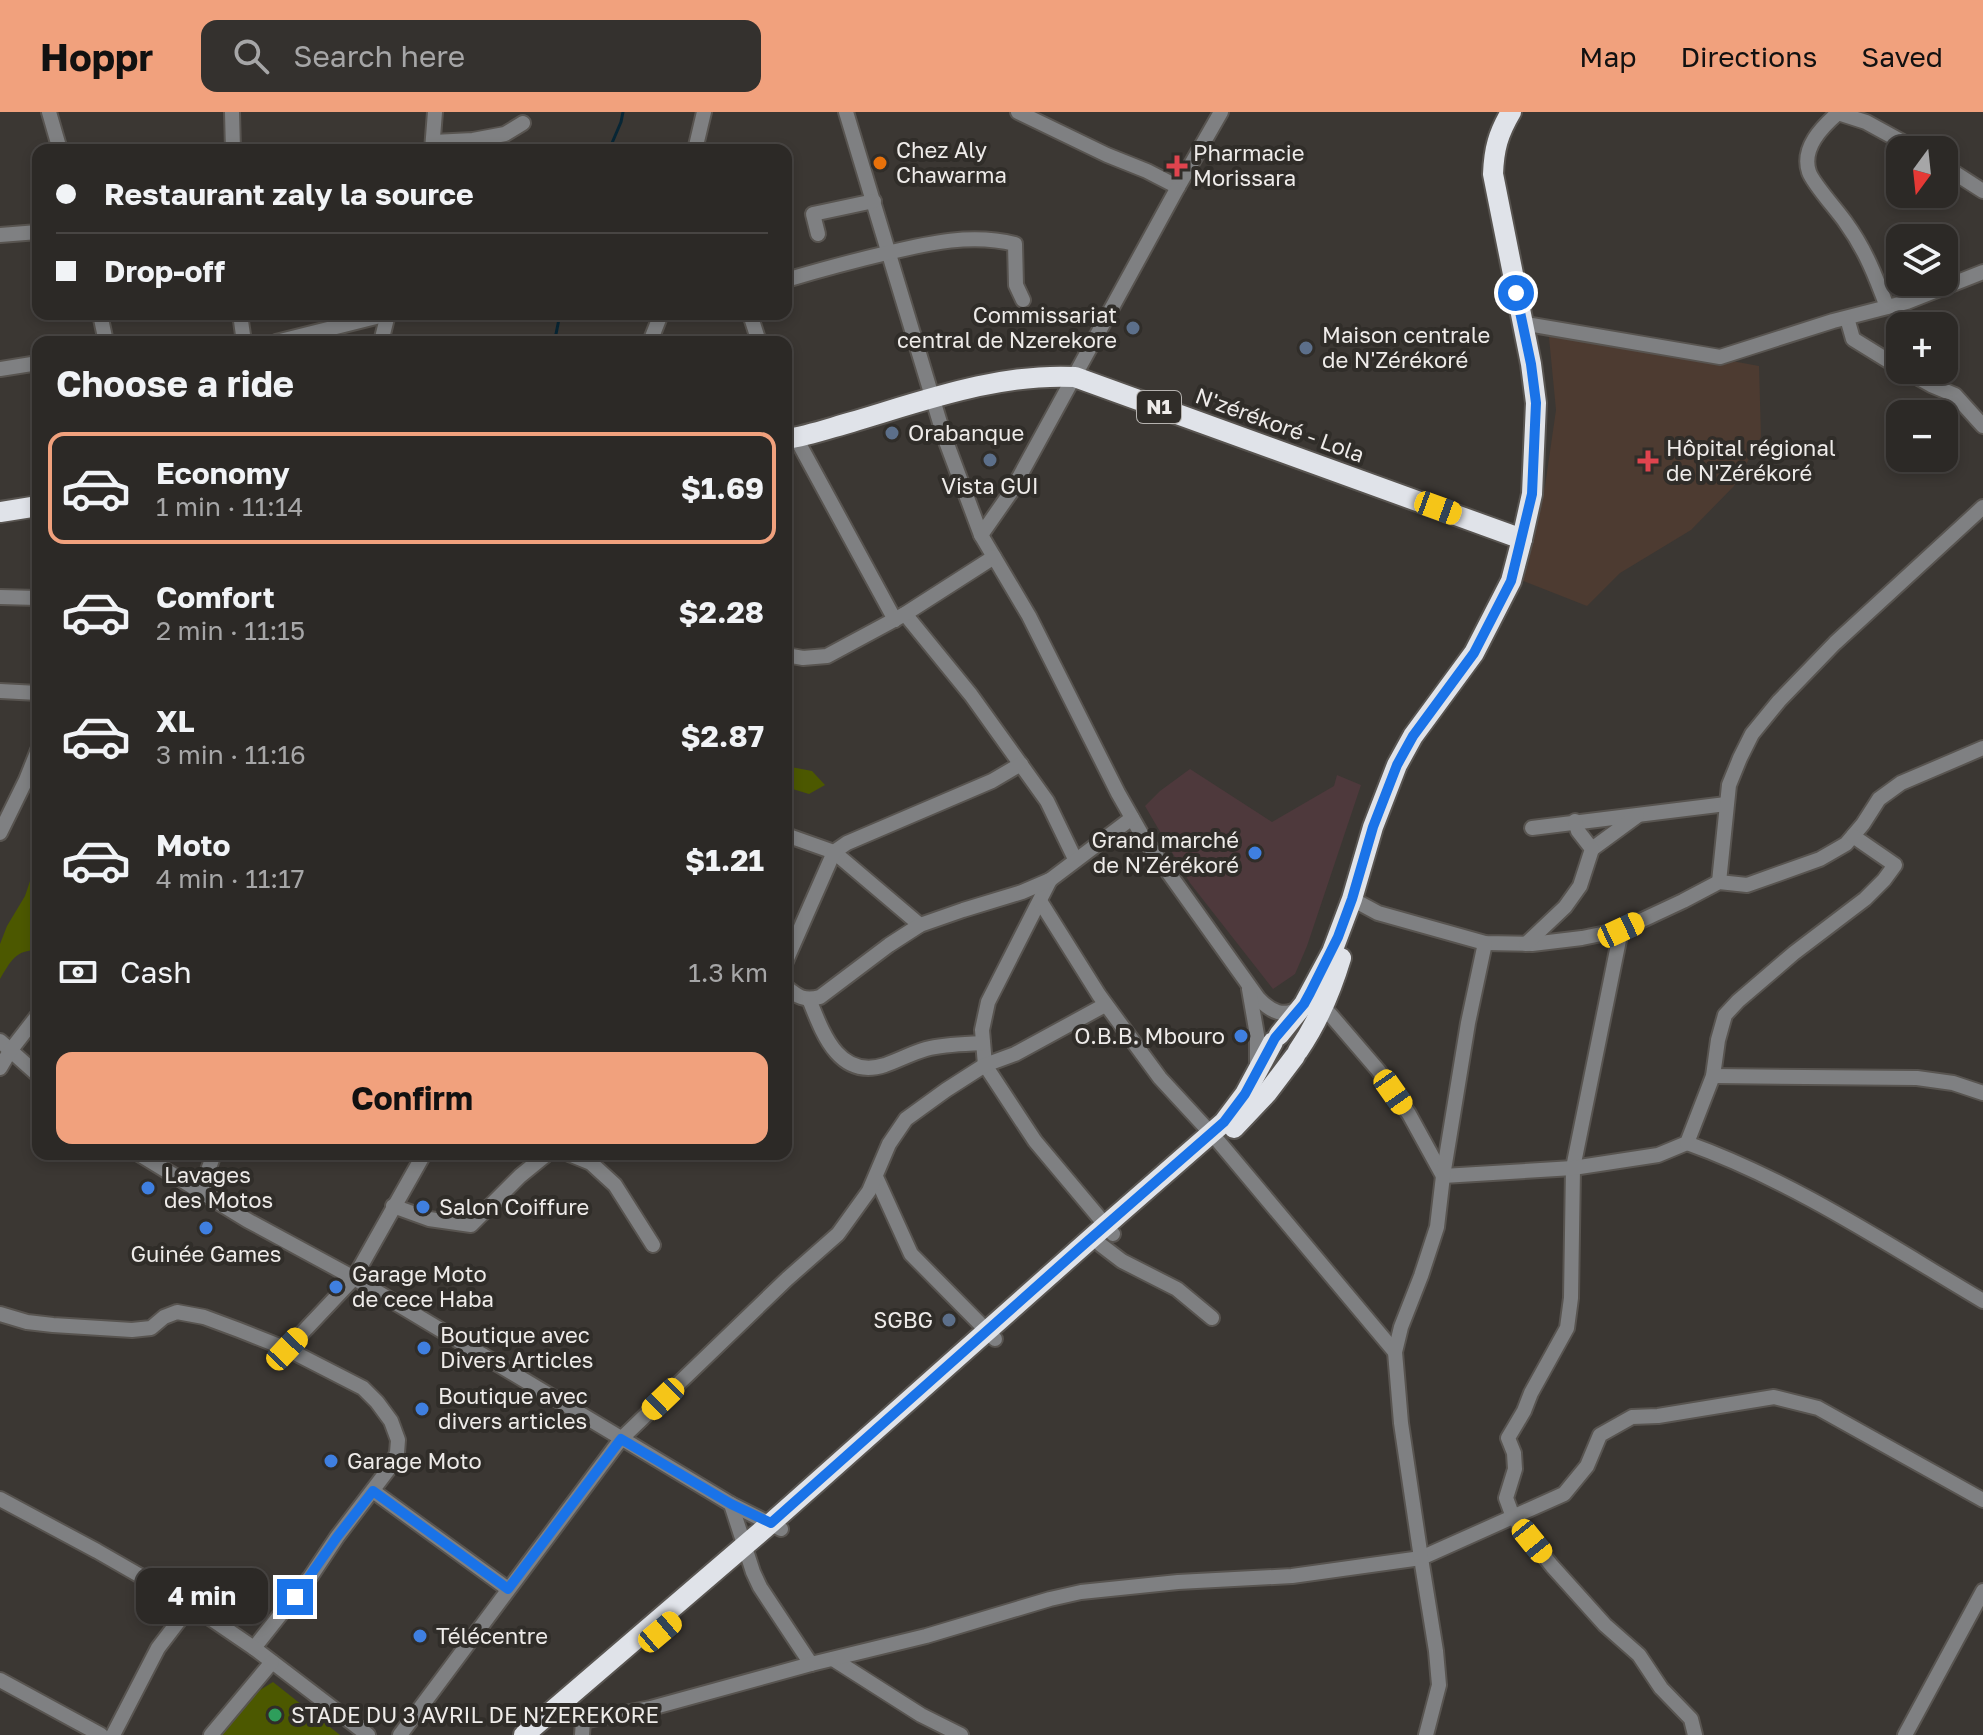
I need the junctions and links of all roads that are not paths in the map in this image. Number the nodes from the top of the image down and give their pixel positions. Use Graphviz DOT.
graph roads {
  1 [pos="49,112"];
  2 [pos="232,112"];
  3 [pos="435,112"];
  4 [pos="704,112"];
  5 [pos="846,112"];
  6 [pos="1018,112"];
  7 [pos="1221,112"];
  8 [pos="1503,115"];
  9 [pos="523,123"];
  10 [pos="1892,136"];
  11 [pos="58,144"];
  12 [pos="233,144"];
  13 [pos="432,144"];
  14 [pos="446,144"];
  15 [pos="696,144"];
  16 [pos="1958,175"];
  17 [pos="1178,187"];
  18 [pos="1983,191"];
  19 [pos="874,201"];
  20 [pos="32,232"];
  21 [pos="818,234"];
  22 [pos="0,235"];
  23 [pos="889,252"];
  24 [pos="1983,272"];
  25 [pos="792,278"];
  26 [pos="1023,300"];
  27 [pos="1887,307"];
  28 [pos="1847,318"];
  29 [pos="364,320"];
  30 [pos="1521,323"];
  31 [pos="300,336"];
  32 [pos="1886,359"];
  33 [pos="32,364"];
  34 [pos="0,369"];
  35 [pos="1075,377"];
  36 [pos="1929,384"];
  37 [pos="933,399"];
  38 [pos="1983,426"];
  39 [pos="792,437"];
  40 [pos="792,443"];
  41 [pos="32,507"];
  42 [pos="1983,507"];
  43 [pos="0,512"];
  44 [pos="981,535"];
  45 [pos="1522,539"];
  46 [pos="994,557"];
  47 [pos="0,597"];
  48 [pos="32,598"];
  49 [pos="900,617"];
  50 [pos="792,656"];
  51 [pos="0,691"];
  52 [pos="32,693"];
  53 [pos="1983,748"];
  54 [pos="1021,764"];
  55 [pos="32,765"];
  56 [pos="1726,804"];
  57 [pos="1639,814"];
  58 [pos="1132,818"];
  59 [pos="1575,821"];
  60 [pos="1532,828"];
  61 [pos="0,833"];
  62 [pos="1853,836"];
  63 [pos="792,837"];
  64 [pos="1592,849"];
  65 [pos="834,852"];
  66 [pos="1075,859"];
  67 [pos="1050,880"];
  68 [pos="1719,882"];
  69 [pos="1352,899"];
  70 [pos="1040,901"];
  71 [pos="920,925"];
  72 [pos="1621,930"];
  73 [pos="1485,943"];
  74 [pos="1526,944"];
  75 [pos="792,947"];
  76 [pos="1248,985"];
  77 [pos="792,992"];
  78 [pos="809,999"];
  79 [pos="1105,1005"];
  80 [pos="1313,1005"];
  81 [pos="32,1021"];
  82 [pos="1276,1038"];
  83 [pos="983,1043"];
  84 [pos="5,1046"];
  85 [pos="1296,1054"];
  86 [pos="985,1065"];
  87 [pos="0,1068"];
  88 [pos="32,1070"];
  89 [pos="1255,1076"];
  90 [pos="1713,1076"];
  91 [pos="1983,1093"];
  92 [pos="1215,1138"];
  93 [pos="1687,1143"];
  94 [pos="149,1160"];
  95 [pos="212,1160"];
  96 [pos="420,1160"];
  97 [pos="540,1160"];
  98 [pos="584,1160"];
  99 [pos="1573,1168"];
  100 [pos="1443,1176"];
  101 [pos="876,1177"];
  102 [pos="200,1192"];
  103 [pos="393,1206"];
  104 [pos="1106,1235"];
  105 [pos="653,1245"];
  106 [pos="354,1278"];
  107 [pos="1983,1301"];
  108 [pos="0,1314"];
  109 [pos="1212,1318"];
  110 [pos="991,1335"];
  111 [pos="287,1349"];
  112 [pos="1395,1352"];
  113 [pos="621,1439"];
  114 [pos="373,1491"];
  115 [pos="0,1499"];
  116 [pos="1983,1500"];
  117 [pos="731,1504"];
  118 [pos="1513,1517"];
  119 [pos="776,1526"];
  120 [pos="746,1551"];
  121 [pos="1421,1558"];
  122 [pos="508,1589"];
  123 [pos="1983,1591"];
  124 [pos="191,1605"];
  125 [pos="254,1648"];
  126 [pos="833,1659"];
  127 [pos="272,1662"];
  128 [pos="811,1664"];
  129 [pos="0,1680"];
  130 [pos="579,1721"];
  131 [pos="101,1735"];
  132 [pos="113,1735"];
  133 [pos="211,1735"];
  134 [pos="368,1735"];
  135 [pos="400,1735"];
  136 [pos="524,1735"];
  137 [pos="543,1735"];
  138 [pos="961,1735"];
  139 [pos="1426,1735"];
  140 [pos="1695,1735"];
  141 [pos="1905,1735"];
  1 -- 11 [label="street"];
  2 -- 12 [label="street"];
  3 -- 13 [label="street"];
  4 -- 15 [label="street"];
  5 -- 19 [label="street"];
  6 -- 17 [label="street"];
  7 -- 17 [label="street"];
  8 -- 30 [label="highway"];
  9 -- 14 [label="street"];
  10 -- 27 [label="street"];
  16 -- 18 [label="street"];
  17 -- 35 [label="street"];
  19 -- 21 [label="street"];
  19 -- 23 [label="street"];
  20 -- 22 [label="street"];
  23 -- 25 [label="street"];
  23 -- 26 [label="street"];
  23 -- 37 [label="street"];
  24 -- 27 [label="street"];
  27 -- 28 [label="street"];
  28 -- 30 [label="street"];
  28 -- 32 [label="street"];
  29 -- 31 [label="street"];
  30 -- 45 [label="highway"];
  33 -- 34 [label="street"];
  35 -- 37 [label="highway, N'zérékoré - Lola / N1"];
  35 -- 44 [label="street"];
  35 -- 45 [label="highway, N'zérékoré - Lola / N1"];
  36 -- 38 [label="street"];
  37 -- 39 [label="highway, N'zérékoré - Lola / N1"];
  37 -- 44 [label="street"];
  40 -- 49 [label="street"];
  41 -- 43 [label="highway"];
  42 -- 56 [label="street"];
  44 -- 46 [label="street"];
  45 -- 69 [label="highway"];
  46 -- 49 [label="street"];
  46 -- 58 [label="street"];
  47 -- 48 [label="street"];
  49 -- 50 [label="street"];
  49 -- 54 [label="street"];
  51 -- 52 [label="street"];
  53 -- 62 [label="street"];
  54 -- 65 [label="street"];
  54 -- 66 [label="street"];
  55 -- 61 [label="street"];
  56 -- 57 [label="street"];
  56 -- 68 [label="street"];
  57 -- 59 [label="street"];
  57 -- 64 [label="street"];
  58 -- 66 [label="street"];
  58 -- 76 [label="street"];
  59 -- 60 [label="street"];
  59 -- 64 [label="street"];
  62 -- 68 [label="street"];
  62 -- 90 [label="street"];
  63 -- 65 [label="street"];
  64 -- 74 [label="street"];
  65 -- 71 [label="street"];
  65 -- 75 [label="street"];
  66 -- 67 [label="street"];
  67 -- 70 [label="street"];
  67 -- 71 [label="street"];
  68 -- 72 [label="street"];
  69 -- 73 [label="street"];
  69 -- 80 [label="highway"];
  70 -- 79 [label="street"];
  70 -- 83 [label="street"];
  71 -- 78 [label="street"];
  72 -- 74 [label="street"];
  72 -- 99 [label="street"];
  73 -- 74 [label="street"];
  73 -- 100 [label="street"];
  76 -- 80 [label="street"];
  76 -- 89 [label="street"];
  77 -- 78 [label="street"];
  78 -- 83 [label="street"];
  79 -- 86 [label="street"];
  79 -- 92 [label="street"];
  80 -- 82 [label="highway"];
  80 -- 85 [label="highway"];
  80 -- 100 [label="street"];
  81 -- 84 [label="street"];
  82 -- 85 [label="highway"];
  82 -- 89 [label="highway"];
  83 -- 86 [label="street"];
  84 -- 87 [label="street"];
  84 -- 88 [label="street"];
  85 -- 92 [label="highway"];
  86 -- 101 [label="street"];
  86 -- 104 [label="street"];
  89 -- 92 [label="highway"];
  90 -- 91 [label="street"];
  90 -- 93 [label="street"];
  92 -- 104 [label="highway"];
  92 -- 112 [label="street"];
  93 -- 99 [label="street"];
  93 -- 107 [label="street"];
  94 -- 102 [label="street"];
  95 -- 102 [label="street"];
  96 -- 103 [label="street"];
  97 -- 103 [label="street"];
  98 -- 105 [label="street"];
  99 -- 100 [label="street"];
  99 -- 118 [label="street"];
  100 -- 112 [label="street"];
  101 -- 110 [label="street"];
  101 -- 113 [label="street"];
  102 -- 106 [label="street"];
  103 -- 106 [label="street"];
  104 -- 109 [label="street"];
  104 -- 110 [label="highway"];
  106 -- 111 [label="street"];
  106 -- 113 [label="street"];
  108 -- 111 [label="street"];
  110 -- 119 [label="highway"];
  111 -- 114 [label="street"];
  112 -- 121 [label="street"];
  113 -- 117 [label="street"];
  113 -- 122 [label="street"];
  114 -- 122 [label="street"];
  114 -- 125 [label="street"];
  115 -- 124 [label="street"];
  116 -- 118 [label="street"];
  117 -- 119 [label="street"];
  117 -- 120 [label="street"];
  118 -- 121 [label="street"];
  118 -- 140 [label="street"];
  119 -- 120 [label="highway"];
  120 -- 128 [label="street"];
  120 -- 130 [label="highway"];
  121 -- 126 [label="street"];
  121 -- 139 [label="street"];
  122 -- 135 [label="street"];
  123 -- 141 [label="street"];
  124 -- 125 [label="street"];
  124 -- 132 [label="street"];
  125 -- 127 [label="street"];
  126 -- 128 [label="street"];
  126 -- 138 [label="street"];
  127 -- 133 [label="street"];
  127 -- 134 [label="street"];
  128 -- 130 [label="street"];
  129 -- 131 [label="street"];
  130 -- 136 [label="highway"];
  130 -- 137 [label="highway"];
}
